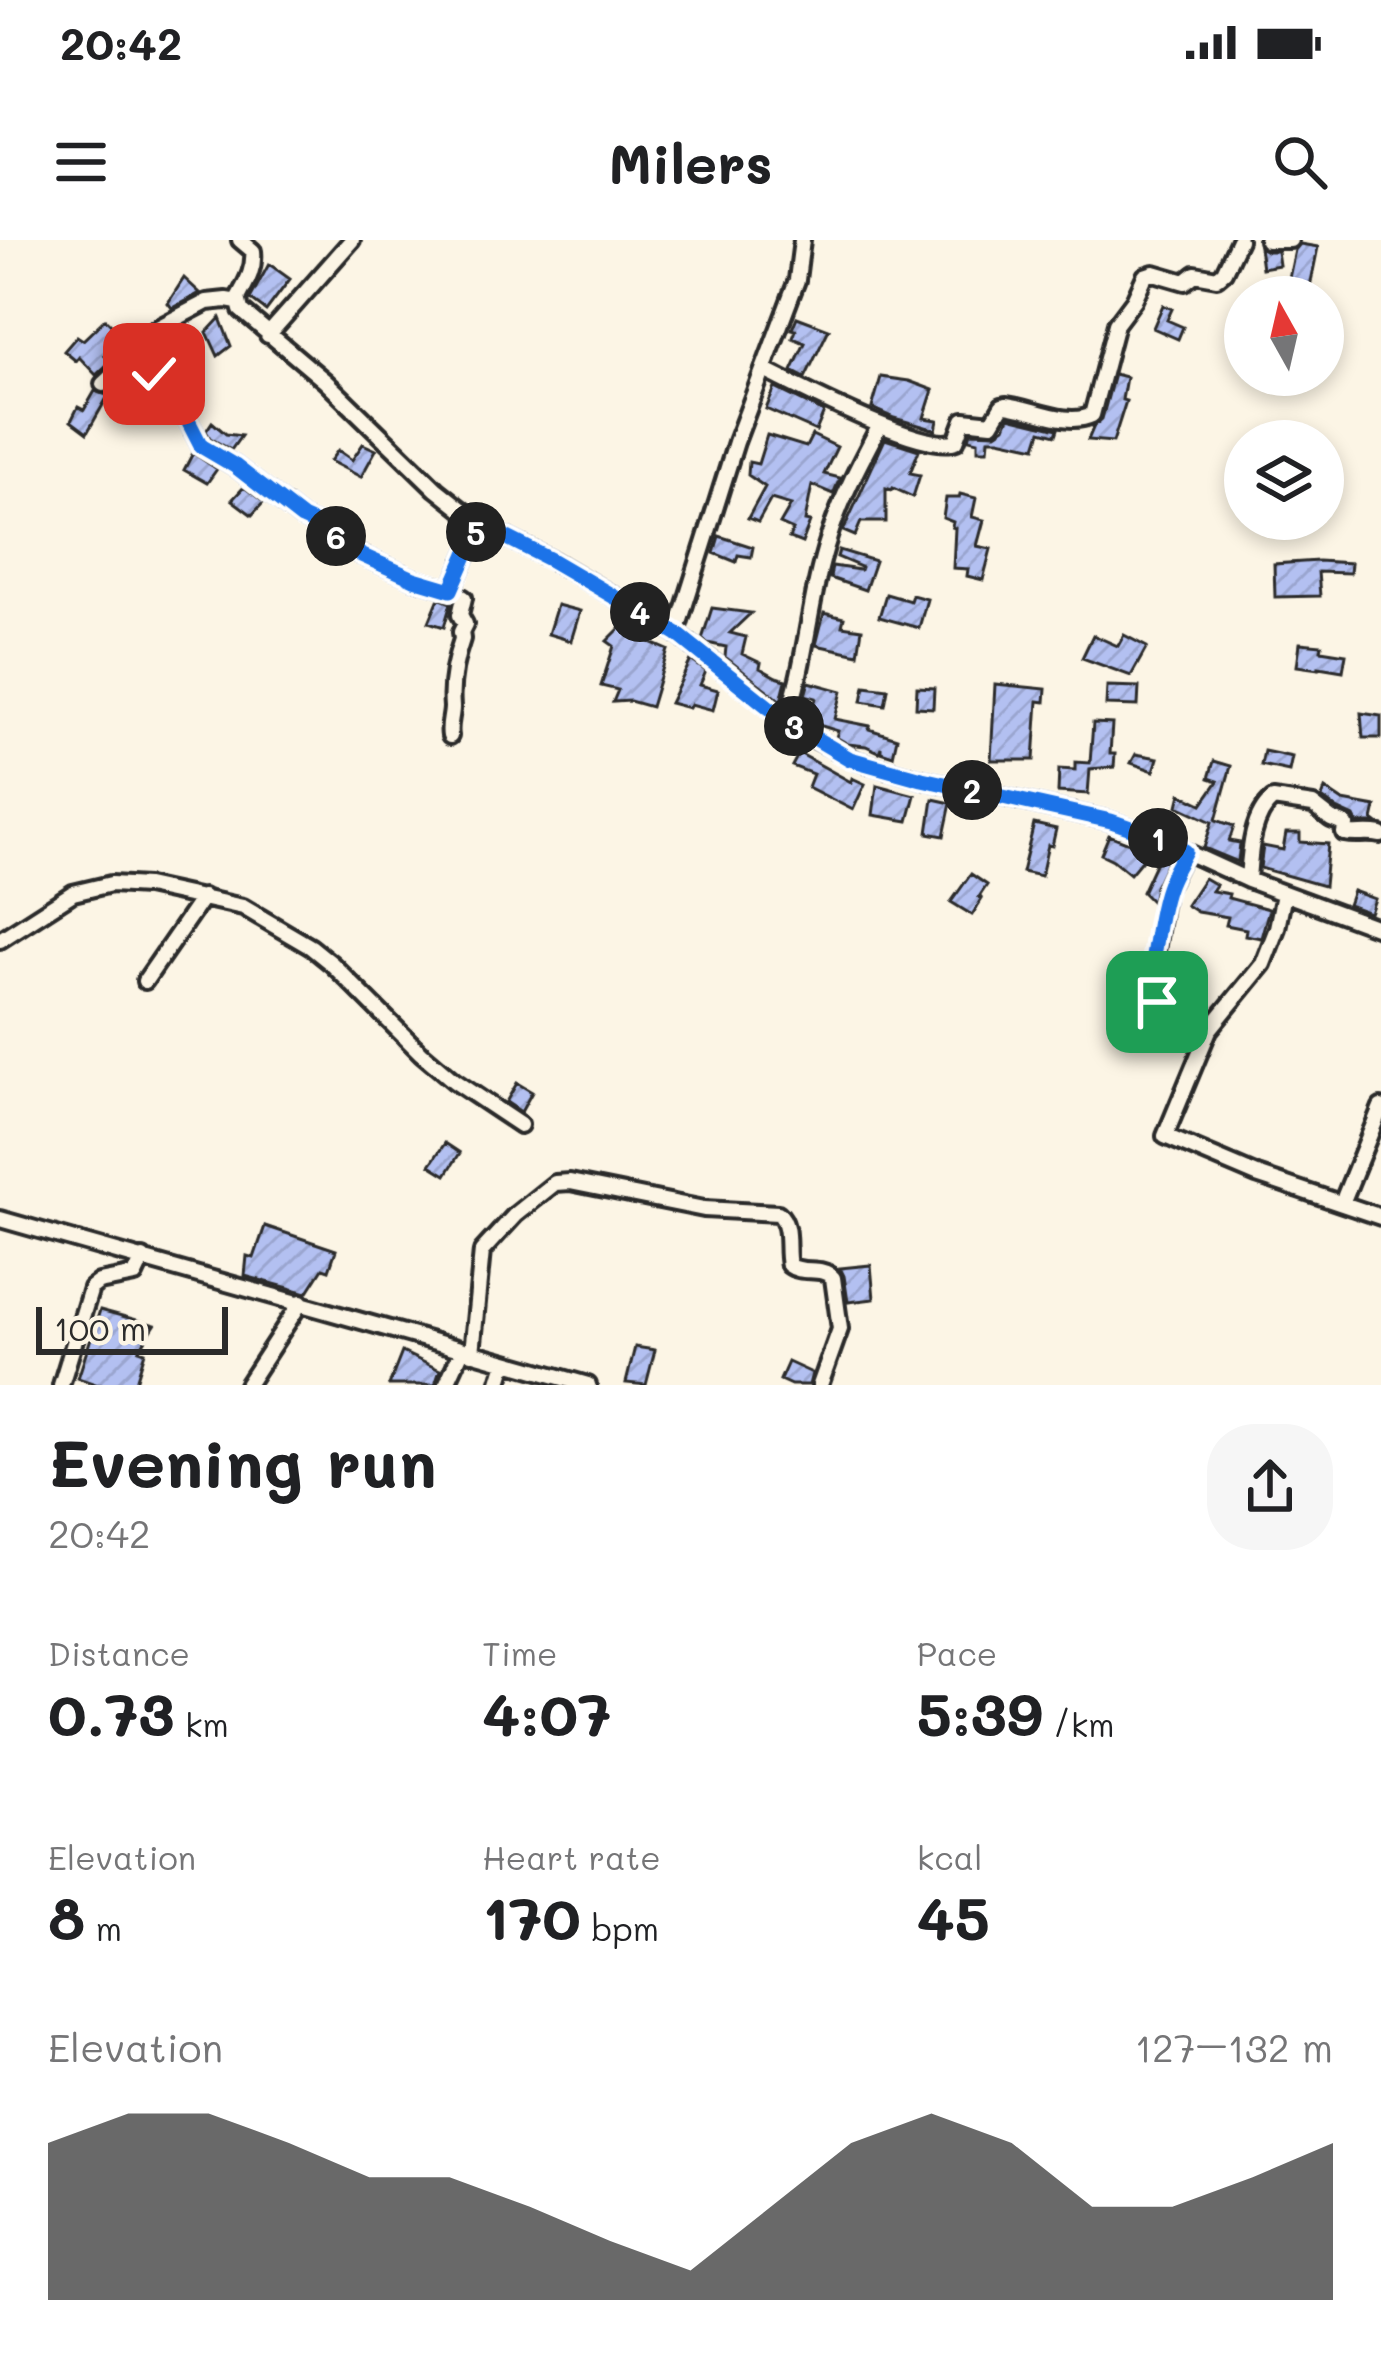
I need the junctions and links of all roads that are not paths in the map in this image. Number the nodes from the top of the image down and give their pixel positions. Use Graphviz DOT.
graph roads {
  1 [pos="240,240"];
  2 [pos="352,240"];
  3 [pos="802,240"];
  4 [pos="1239,240"];
  5 [pos="1267,240"];
  6 [pos="1291,240"];
  7 [pos="238,302"];
  8 [pos="268,335"];
  9 [pos="133,356"];
  10 [pos="764,370"];
  11 [pos="104,384"];
  12 [pos="880,424"];
  13 [pos="480,524"];
  14 [pos="451,590"];
  15 [pos="676,633"];
  16 [pos="786,721"];
  17 [pos="450,736"];
  18 [pos="1381,835"];
  19 [pos="1185,851"];
  20 [pos="1248,880"];
  21 [pos="1284,894"];
  22 [pos="203,897"];
  23 [pos="1381,929"];
  24 [pos="0,940"];
  25 [pos="145,981"];
  26 [pos="1210,1030"];
  27 [pos="1381,1107"];
  28 [pos="520,1125"];
  29 [pos="1342,1203"];
  30 [pos="1381,1217"];
  31 [pos="0,1219"];
  32 [pos="143,1258"];
  33 [pos="301,1302"];
  34 [pos="467,1351"];
  35 [pos="505,1362"];
  36 [pos="61,1385"];
  37 [pos="247,1385"];
  38 [pos="446,1385"];
  39 [pos="498,1385"];
  40 [pos="588,1385"];
  41 [pos="820,1385"];
  1 -- 7 [label="street"];
  2 -- 8 [label="street"];
  3 -- 10 [label="street"];
  4 -- 12 [label="street"];
  5 -- 6 [label="street"];
  7 -- 8 [label="street"];
  7 -- 9 [label="street"];
  8 -- 13 [label="street"];
  9 -- 11 [label="street"];
  9 -- 14 [label="street"];
  10 -- 12 [label="street"];
  10 -- 15 [label="street"];
  12 -- 16 [label="street"];
  13 -- 14 [label="street"];
  13 -- 15 [label="street"];
  14 -- 17 [label="street"];
  15 -- 16 [label="street"];
  16 -- 19 [label="street"];
  18 -- 20 [label="street"];
  19 -- 20 [label="street"];
  19 -- 26 [label="street"];
  20 -- 21 [label="street"];
  21 -- 23 [label="street"];
  21 -- 26 [label="street"];
  22 -- 24 [label="street"];
  22 -- 25 [label="street"];
  22 -- 28 [label="street"];
  26 -- 29 [label="street"];
  27 -- 29 [label="street"];
  29 -- 30 [label="street"];
  31 -- 32 [label="street"];
  32 -- 33 [label="street"];
  32 -- 36 [label="street"];
  33 -- 34 [label="street"];
  33 -- 37 [label="street"];
  34 -- 35 [label="street"];
  34 -- 38 [label="street"];
  34 -- 41 [label="street"];
  35 -- 39 [label="street"];
  35 -- 40 [label="street"];
}
